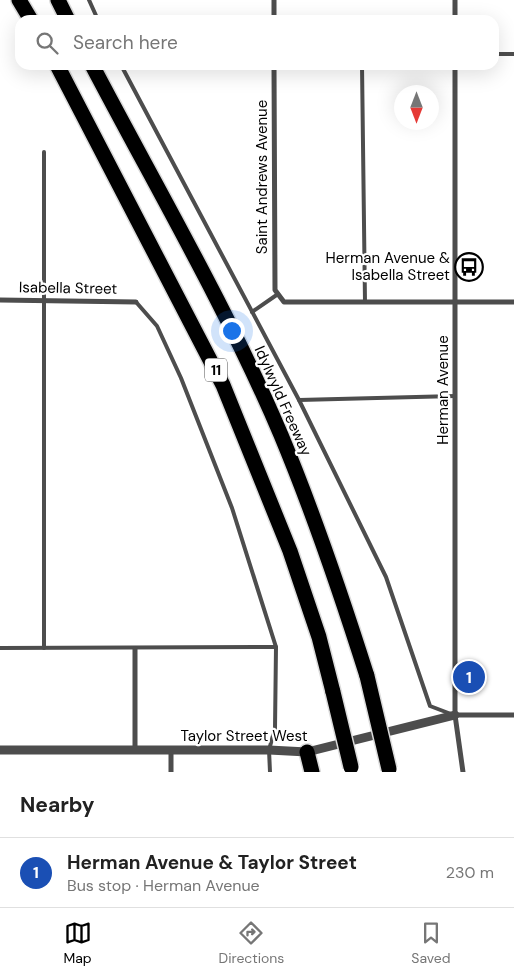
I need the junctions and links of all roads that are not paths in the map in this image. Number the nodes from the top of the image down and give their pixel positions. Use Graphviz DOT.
graph roads {
  1 [pos="19,0"];
  2 [pos="58,0"];
  3 [pos="89,0"];
  4 [pos="274,0"];
  5 [pos="455,0"];
  6 [pos="28,15"];
  7 [pos="66,15"];
  8 [pos="96,15"];
  9 [pos="274,15"];
  10 [pos="455,15"];
  11 [pos="499,54"];
  12 [pos="514,54"];
  13 [pos="60,70"];
  14 [pos="95,70"];
  15 [pos="124,70"];
  16 [pos="274,70"];
  17 [pos="362,70"];
  18 [pos="455,70"];
  19 [pos="44,152"];
  20 [pos="276,292"];
  21 [pos="44,299"];
  22 [pos="0,300"];
  23 [pos="136,302"];
  24 [pos="365,302"];
  25 [pos="456,302"];
  26 [pos="514,302"];
  27 [pos="252,312"];
  28 [pos="455,396"];
  29 [pos="299,400"];
  30 [pos="276,647"];
  31 [pos="0,648"];
  32 [pos="44,648"];
  33 [pos="135,648"];
  34 [pos="514,715"];
  35 [pos="455,716"];
  36 [pos="135,749"];
  37 [pos="0,750"];
  38 [pos="171,750"];
  39 [pos="270,750"];
  40 [pos="307,752"];
  41 [pos="351,770"];
  42 [pos="389,770"];
  43 [pos="172,772"];
  44 [pos="270,772"];
  45 [pos="312,772"];
  46 [pos="463,772"];
  1 -- 6 [label="highway"];
  2 -- 7 [label="highway"];
  3 -- 8 [label="lane"];
  4 -- 9 [label="street"];
  5 -- 10 [label="street"];
  11 -- 12 [label="lane"];
  13 -- 41 [label="highway, 11, bridge"];
  14 -- 42 [label="highway, Idylwyld Freeway / 11, bridge"];
  15 -- 27 [label="lane"];
  16 -- 20 [label="street, Saint Andrews Avenue"];
  17 -- 24 [label="lane"];
  18 -- 25 [label="street, Herman Avenue"];
  19 -- 21 [label="lane"];
  20 -- 24 [label="street"];
  20 -- 27 [label="lane"];
  21 -- 22 [label="street, Isabella Street"];
  21 -- 23 [label="street, Isabella Street"];
  21 -- 32 [label="lane"];
  23 -- 30 [label="lane"];
  24 -- 25 [label="street"];
  25 -- 26 [label="street"];
  25 -- 28 [label="street, Herman Avenue"];
  27 -- 29 [label="lane"];
  28 -- 29 [label="lane"];
  28 -- 35 [label="street, Herman Avenue"];
  29 -- 35 [label="lane"];
  30 -- 33 [label="lane"];
  30 -- 39 [label="lane"];
  31 -- 32 [label="lane"];
  32 -- 33 [label="lane"];
  33 -- 36 [label="street"];
  34 -- 35 [label="street, Taylor Street West"];
  35 -- 40 [label="street, Taylor Street West"];
  35 -- 46 [label="street, Herman Avenue"];
  36 -- 37 [label="street, Taylor Street West"];
  36 -- 38 [label="street, Taylor Street West"];
  38 -- 39 [label="street, Taylor Street West"];
  38 -- 43 [label="street"];
  39 -- 40 [label="street, Taylor Street West"];
  39 -- 44 [label="lane"];
  40 -- 45 [label="highway"];
}
